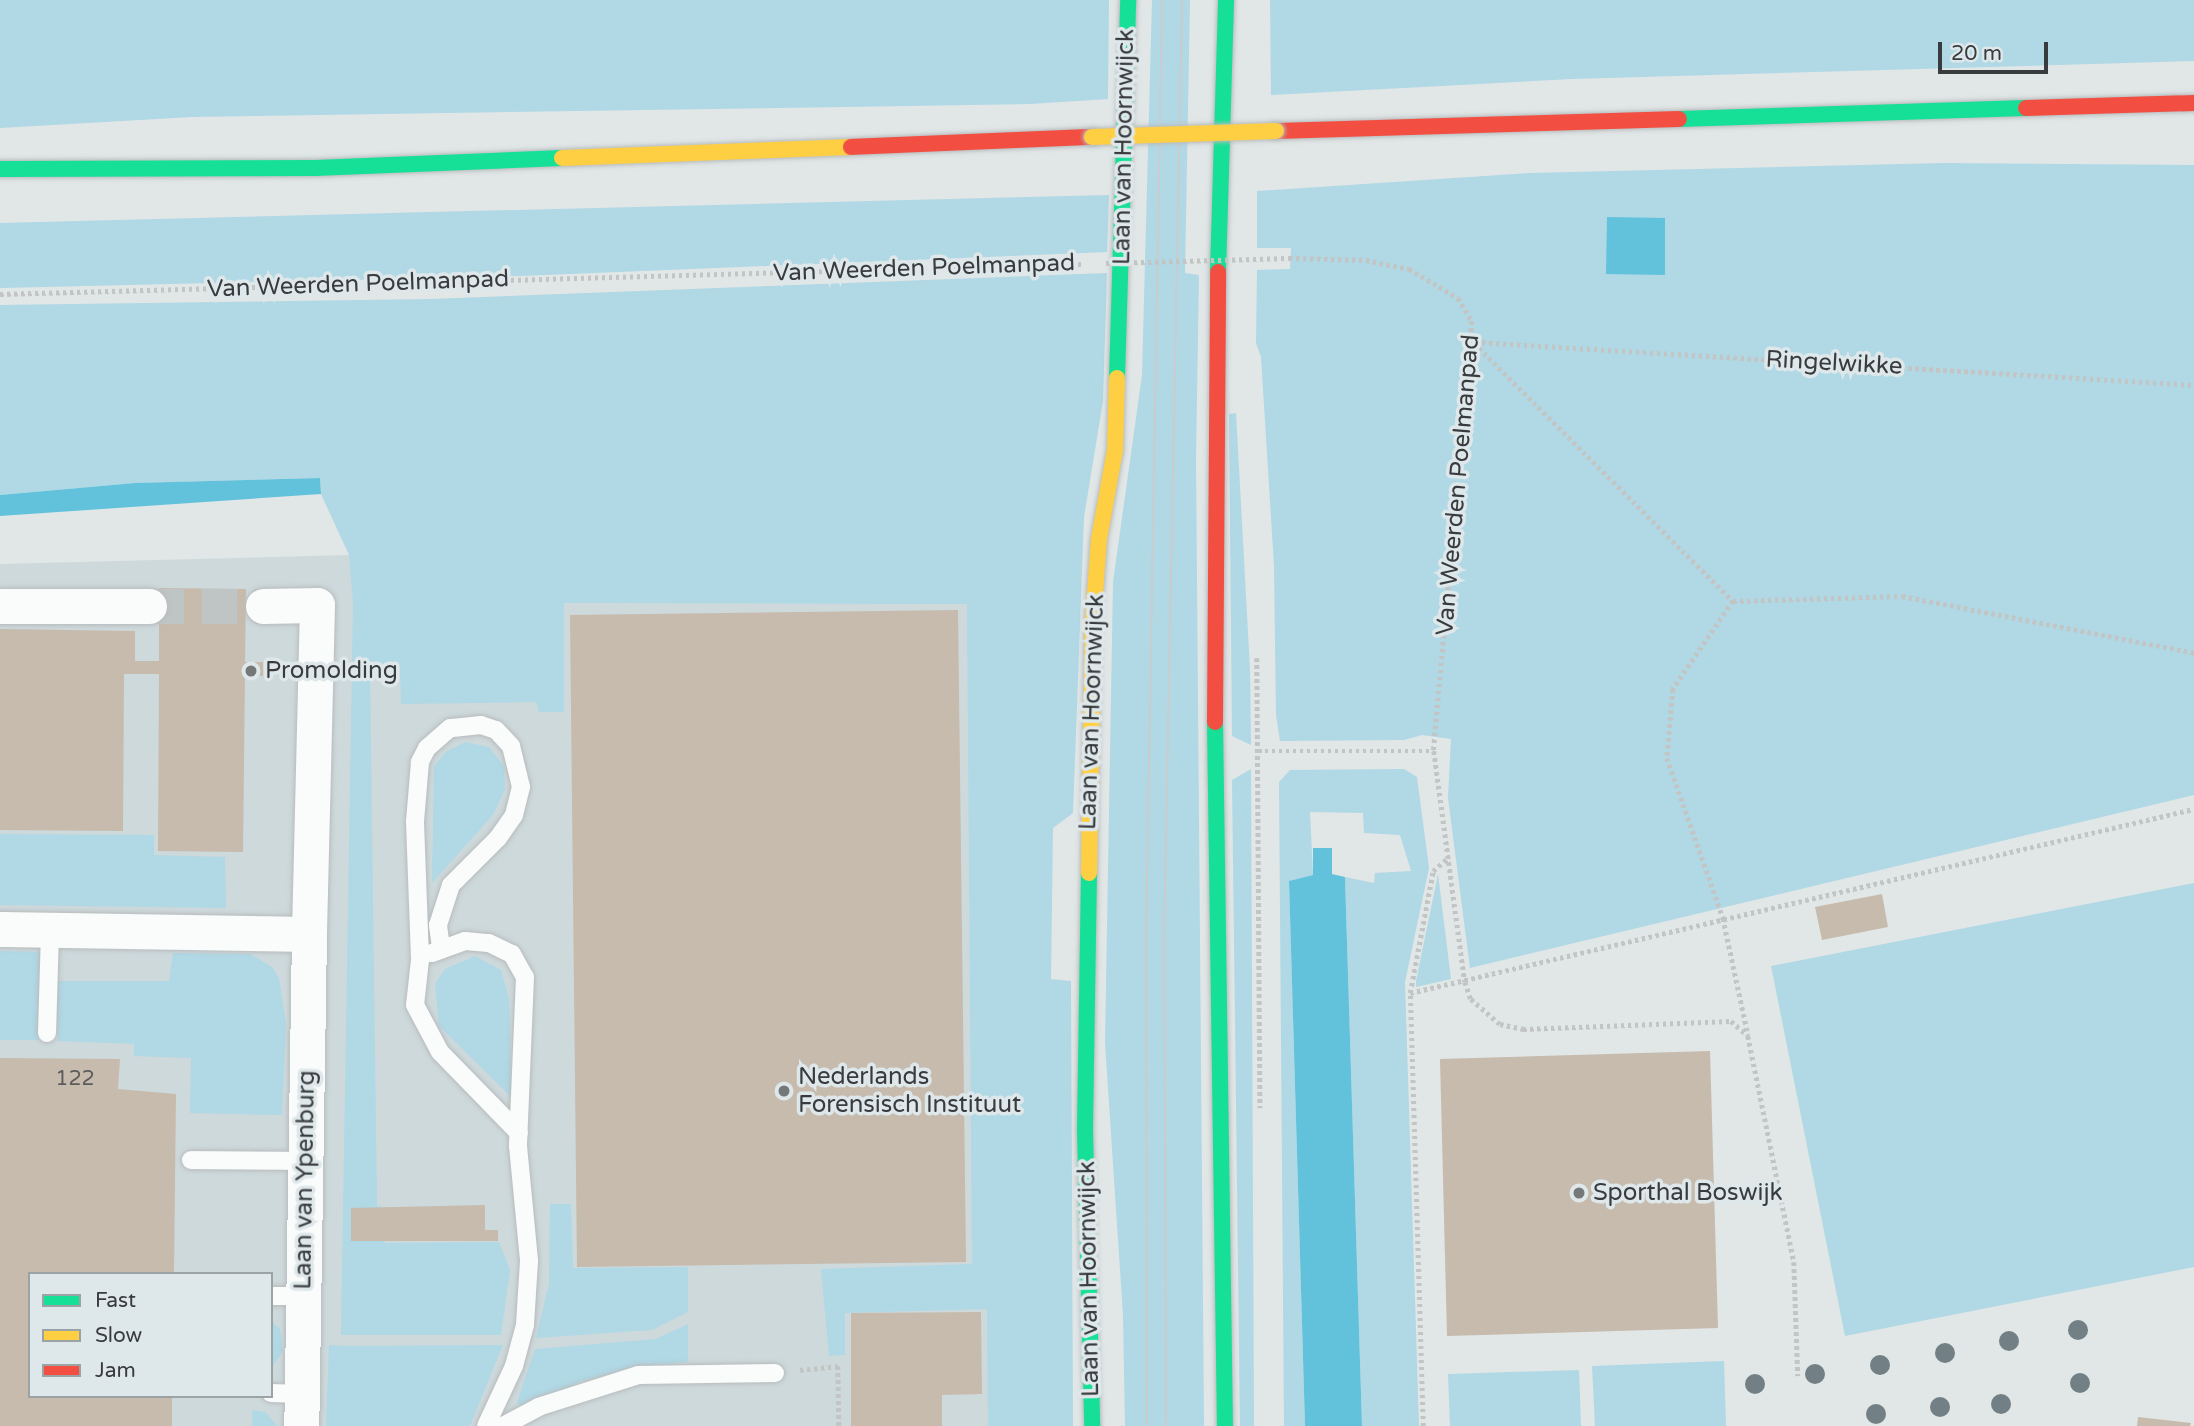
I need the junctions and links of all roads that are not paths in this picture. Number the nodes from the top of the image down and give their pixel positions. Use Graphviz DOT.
graph roads {
  1 [pos="1128,0"];
  2 [pos="1226,0"];
  3 [pos="2194,103"];
  4 [pos="0,169"];
  5 [pos="0,606"];
  6 [pos="149,606"];
  7 [pos="263,606"];
  8 [pos="0,929"];
  9 [pos="50,930"];
  10 [pos="310,934"];
  11 [pos="441,947"];
  12 [pos="420,960"];
  13 [pos="47,1033"];
  14 [pos="519,1133"];
  15 [pos="191,1160"];
  16 [pos="305,1161"];
  17 [pos="287,1296"];
  18 [pos="775,1373"];
  19 [pos="291,1404"];
  20 [pos="486,1426"];
  21 [pos="503,1426"];
  22 [pos="1092,1426"];
  23 [pos="1225,1426"];
  1 -- 22 [label="main road, Laan van Hoornwijck"];
  2 -- 23 [label="main road"];
  3 -- 4 [label="main road, bridge"];
  5 -- 6 [label="street"];
  7 -- 10 [label="street, Laan van Ypenburg"];
  8 -- 9 [label="street"];
  9 -- 10 [label="street"];
  9 -- 13 [label="lane"];
  10 -- 16 [label="street, Laan van Ypenburg"];
  11 -- 12 [label="lane"];
  11 -- 12 [label="lane"];
  11 -- 14 [label="lane"];
  12 -- 14 [label="lane"];
  14 -- 20 [label="lane"];
  15 -- 16 [label="lane"];
  16 -- 17 [label="street, Laan van Ypenburg"];
  17 -- 19 [label="street, Laan van Ypenburg"];
  18 -- 21 [label="lane"];
}
